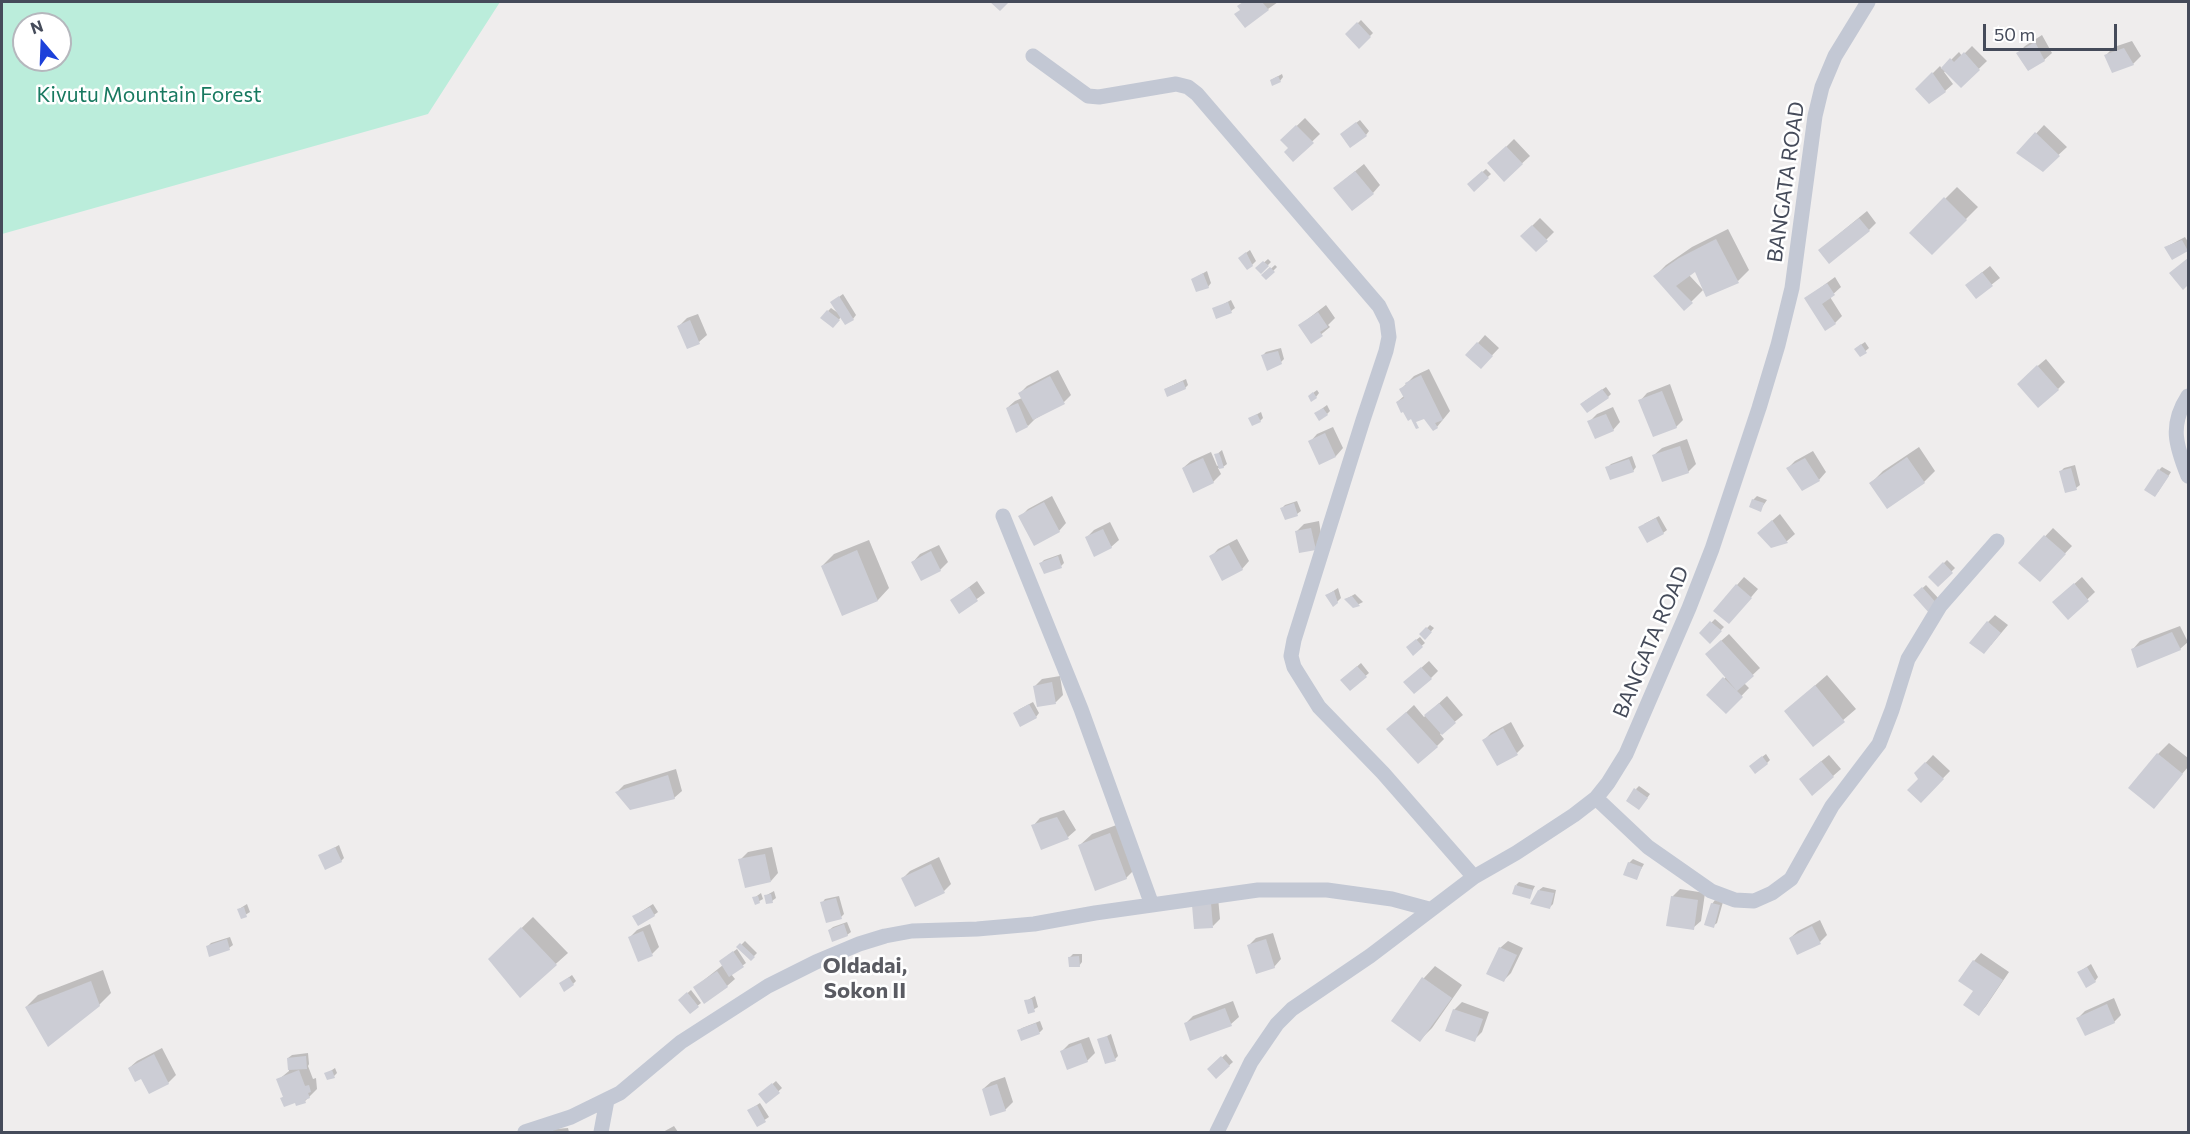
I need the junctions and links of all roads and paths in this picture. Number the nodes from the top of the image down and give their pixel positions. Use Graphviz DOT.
graph roads {
  1 [pos="1868,2"];
  2 [pos="1033,56"];
  3 [pos="2188,396"];
  4 [pos="2188,476"];
  5 [pos="1003,516"];
  6 [pos="1997,542"];
  7 [pos="1596,798"];
  8 [pos="1474,877"];
  9 [pos="1152,905"];
  10 [pos="1429,909"];
  11 [pos="607,1100"];
  12 [pos="525,1132"];
  13 [pos="601,1132"];
  14 [pos="1217,1132"];
  1 -- 7 [label="street, BANGATA ROAD"];
  2 -- 8 [label="street"];
  3 -- 4 [label="street"];
  5 -- 9 [label="street"];
  6 -- 7 [label="street"];
  7 -- 8 [label="street, BANGATA ROAD"];
  8 -- 10 [label="street, BANGATA ROAD"];
  9 -- 10 [label="street"];
  9 -- 11 [label="street"];
  10 -- 14 [label="street, BANGATA ROAD"];
  11 -- 12 [label="street"];
  11 -- 13 [label="street"];
}
